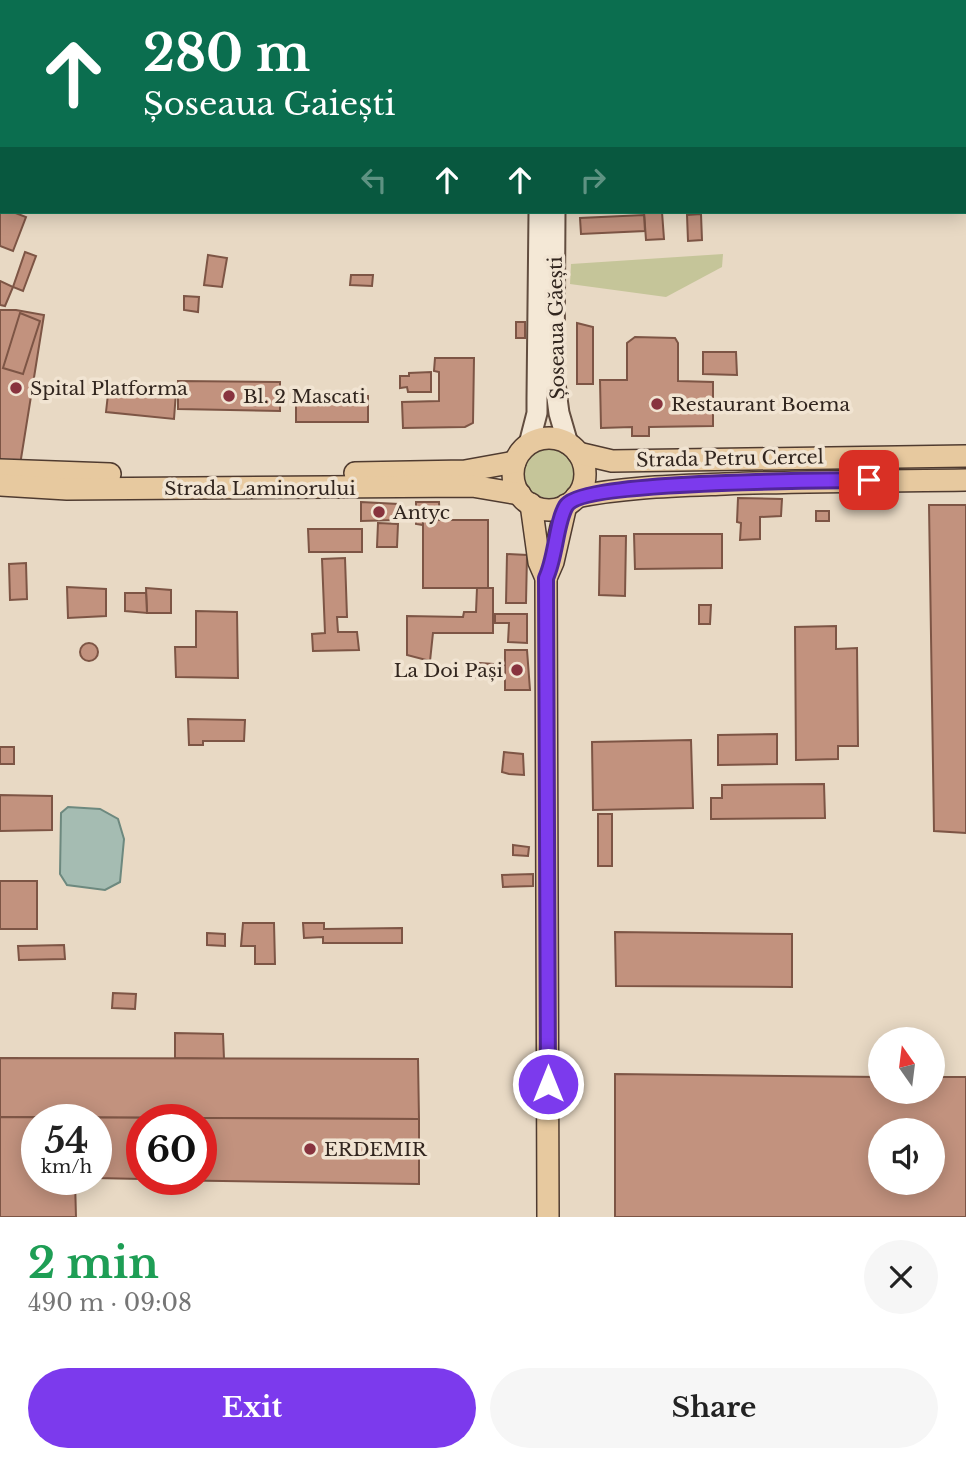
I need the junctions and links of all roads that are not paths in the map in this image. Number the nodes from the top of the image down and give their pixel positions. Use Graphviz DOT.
graph roads {
  1 [pos="539,214"];
  2 [pos="555,214"];
  3 [pos="547,257"];
  4 [pos="529,444"];
  5 [pos="573,448"];
  6 [pos="966,456"];
  7 [pos="515,462"];
  8 [pos="0,470"];
  9 [pos="382,480"];
  10 [pos="966,480"];
  11 [pos="0,485"];
  12 [pos="525,499"];
  13 [pos="571,501"];
  14 [pos="546,578"];
  15 [pos="548,1217"];
  1 -- 3 [label="main road, Șoseaua Găești"];
  2 -- 3 [label="main road, Șoseaua Găești"];
  3 -- 4 [label="main road, Șoseaua Găești"];
  3 -- 5 [label="main road, Șoseaua Găești"];
  4 -- 5 [label="main road"];
  4 -- 7 [label="main road"];
  5 -- 6 [label="main road, Strada Petru Cercel"];
  5 -- 13 [label="main road"];
  7 -- 9 [label="main road, Strada Laminorului"];
  7 -- 12 [label="main road"];
  8 -- 9 [label="main road, Strada Laminorului"];
  9 -- 11 [label="main road, Strada Laminorului"];
  9 -- 12 [label="main road, Strada Laminorului"];
  10 -- 13 [label="main road, Strada Petru Cercel"];
  12 -- 13 [label="main road"];
  12 -- 14 [label="main road"];
  13 -- 14 [label="main road"];
  14 -- 15 [label="main road"];
}
